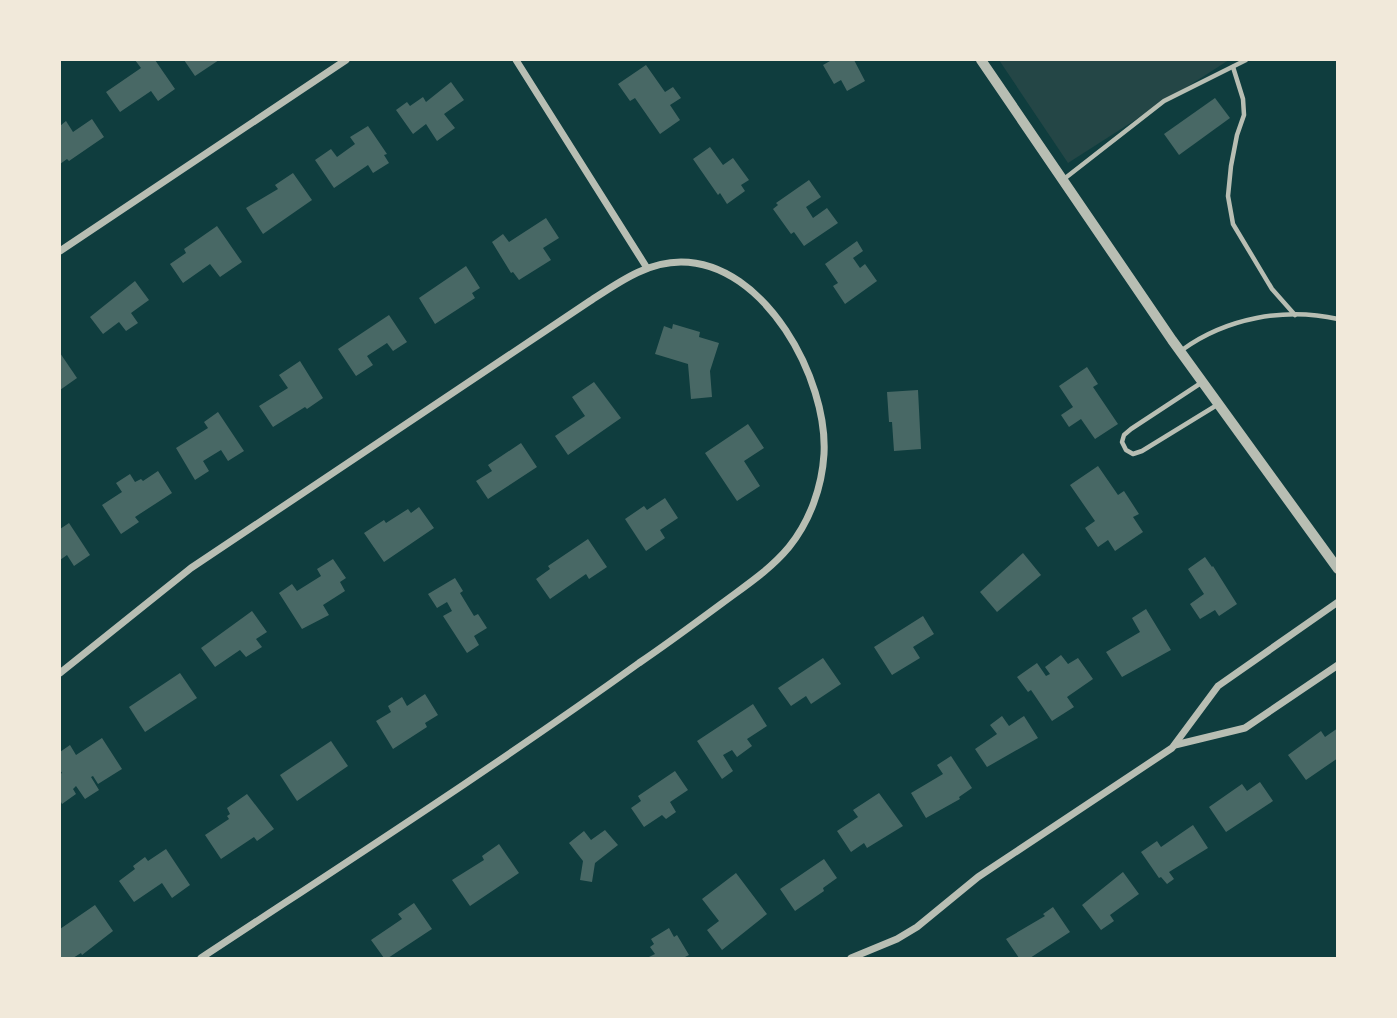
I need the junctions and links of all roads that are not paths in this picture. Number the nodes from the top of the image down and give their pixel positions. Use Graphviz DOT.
graph roads {
  1 [pos="346,60"];
  2 [pos="516,60"];
  3 [pos="981,60"];
  4 [pos="1246,60"];
  5 [pos="1233,67"];
  6 [pos="1063,180"];
  7 [pos="60,251"];
  8 [pos="647,268"];
  9 [pos="1295,314"];
  10 [pos="1338,319"];
  11 [pos="1180,352"];
  12 [pos="1202,382"];
  13 [pos="1218,404"];
  14 [pos="1338,569"];
  15 [pos="1338,602"];
  16 [pos="1338,665"];
  17 [pos="60,673"];
  18 [pos="1174,745"];
  19 [pos="201,958"];
  20 [pos="851,958"];
  1 -- 7 [label="street"];
  2 -- 8 [label="street"];
  3 -- 6 [label="street"];
  4 -- 5 [label="lane"];
  5 -- 6 [label="lane"];
  5 -- 9 [label="lane"];
  6 -- 11 [label="street"];
  8 -- 17 [label="street"];
  8 -- 19 [label="street"];
  9 -- 10 [label="lane"];
  9 -- 11 [label="lane"];
  11 -- 12 [label="street"];
  12 -- 13 [label="street"];
  12 -- 13 [label="lane"];
  13 -- 14 [label="street"];
  15 -- 18 [label="street"];
  16 -- 18 [label="street"];
  18 -- 20 [label="street"];
}
